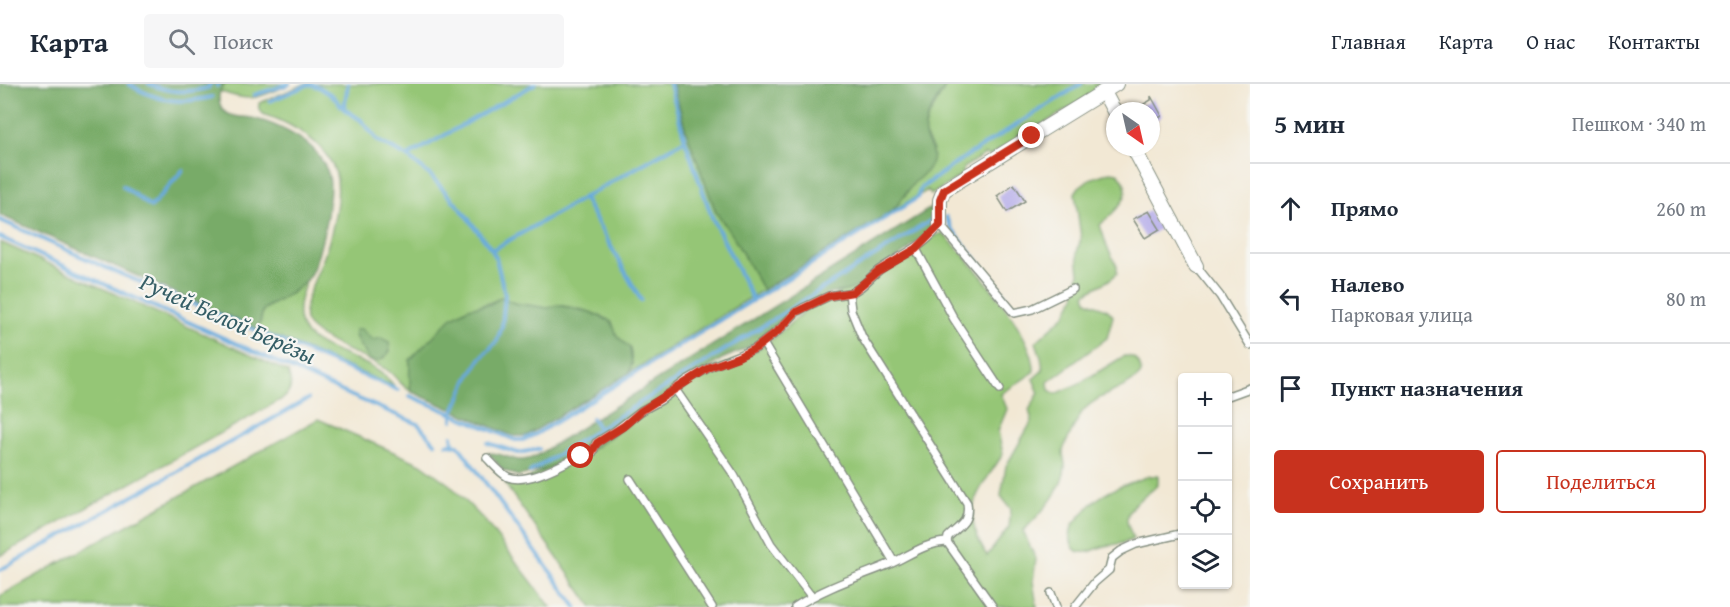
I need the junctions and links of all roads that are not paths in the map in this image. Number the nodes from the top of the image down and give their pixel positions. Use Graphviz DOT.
graph roads {
  1 [pos="1116,84"];
  2 [pos="1104,92"];
  3 [pos="1109,102"];
  4 [pos="1138,156"];
  5 [pos="940,225"];
  6 [pos="916,249"];
  7 [pos="1196,266"];
  8 [pos="1072,289"];
  9 [pos="849,293"];
  10 [pos="763,343"];
  11 [pos="1250,345"];
  12 [pos="1250,388"];
  13 [pos="675,389"];
  14 [pos="1000,389"];
  15 [pos="1232,394"];
  16 [pos="487,458"];
  17 [pos="630,478"];
  18 [pos="1178,534"];
  19 [pos="947,542"];
  20 [pos="894,562"];
  21 [pos="1050,593"];
  22 [pos="812,596"];
  23 [pos="712,607"];
  24 [pos="795,607"];
  25 [pos="993,607"];
  26 [pos="1056,607"];
  27 [pos="1075,607"];
  1 -- 2 [label="street"];
  2 -- 3 [label="street"];
  2 -- 5 [label="street"];
  4 -- 7 [label="street"];
  5 -- 6 [label="lane"];
  5 -- 8 [label="lane"];
  6 -- 9 [label="lane"];
  6 -- 14 [label="lane"];
  7 -- 11 [label="lane"];
  9 -- 10 [label="lane"];
  9 -- 19 [label="lane"];
  10 -- 13 [label="lane"];
  10 -- 20 [label="lane"];
  12 -- 15 [label="lane"];
  13 -- 16 [label="lane"];
  13 -- 22 [label="lane"];
  17 -- 23 [label="lane"];
  18 -- 27 [label="lane"];
  19 -- 20 [label="lane"];
  19 -- 25 [label="lane"];
  20 -- 22 [label="lane"];
  21 -- 26 [label="lane"];
  22 -- 24 [label="lane"];
}
